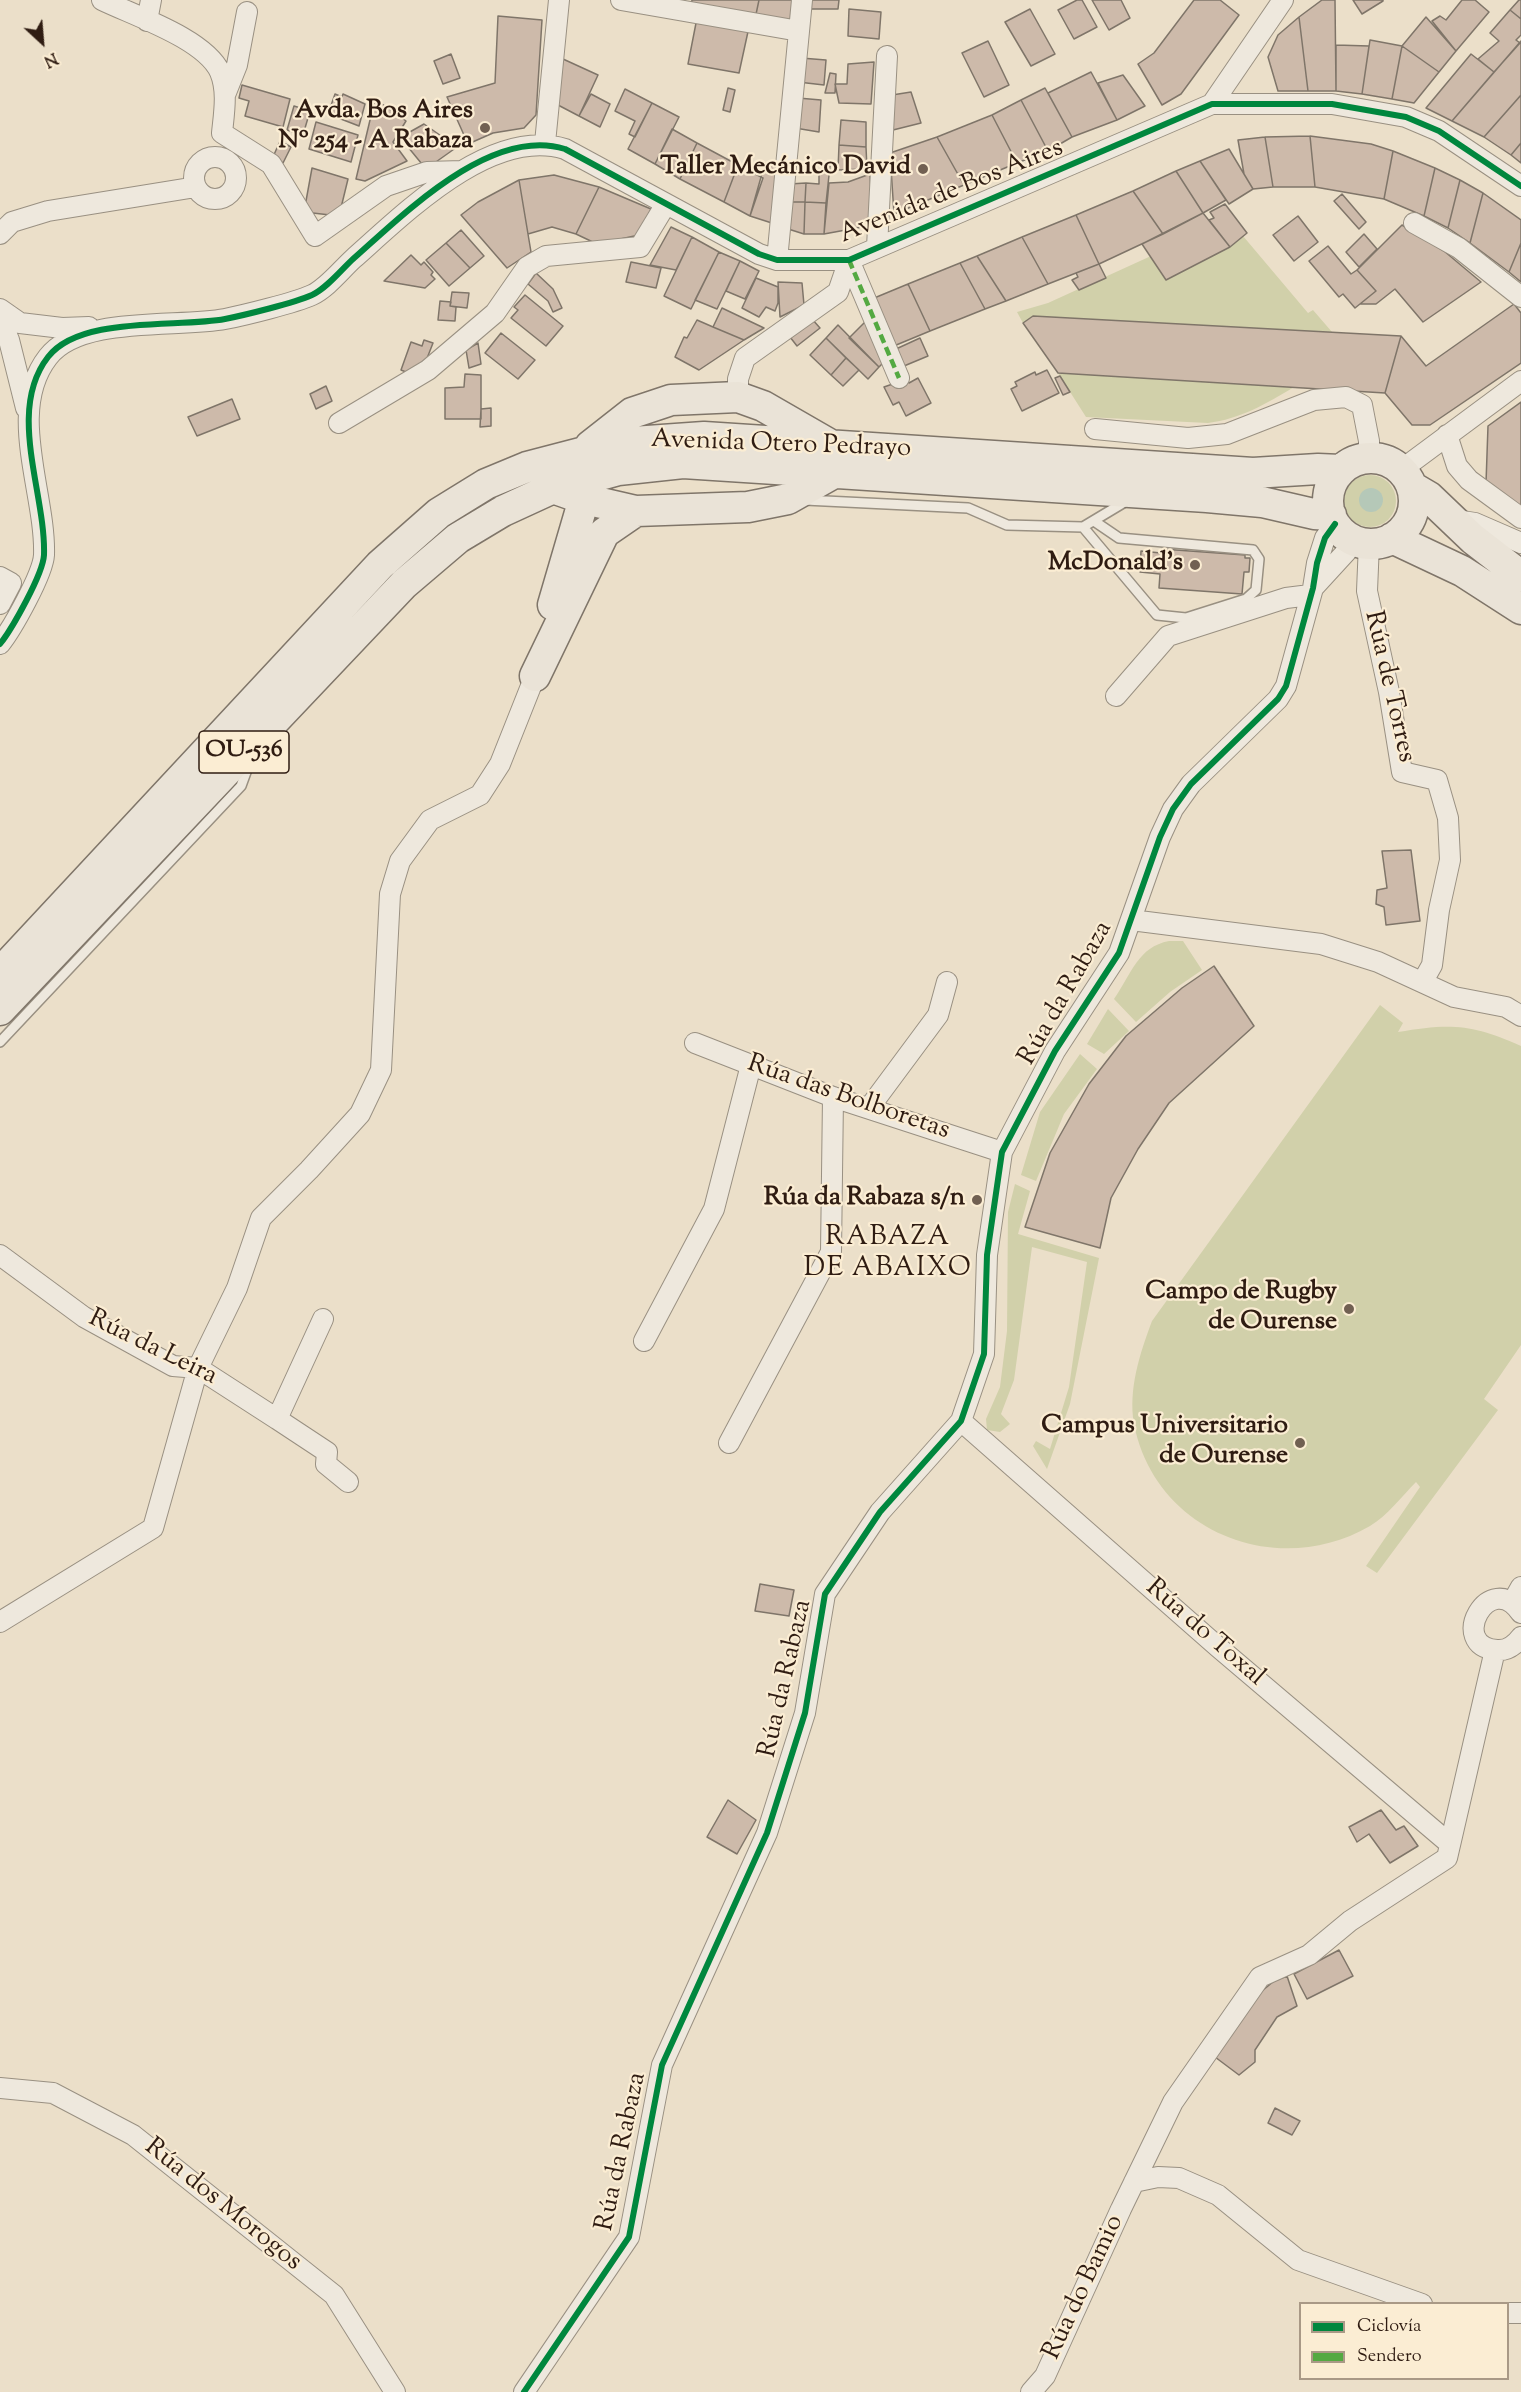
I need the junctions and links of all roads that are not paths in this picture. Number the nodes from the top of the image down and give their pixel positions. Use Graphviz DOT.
graph roads {
  1 [pos="102,0"];
  2 [pos="151,0"];
  3 [pos="559,0"];
  4 [pos="621,0"];
  5 [pos="802,0"];
  6 [pos="1283,0"];
  7 [pos="247,12"];
  8 [pos="147,21"];
  9 [pos="799,31"];
  10 [pos="887,56"];
  11 [pos="225,95"];
  12 [pos="1212,104"];
  13 [pos="222,133"];
  14 [pos="545,143"];
  15 [pos="219,157"];
  16 [pos="462,171"];
  17 [pos="1521,186"];
  18 [pos="196,187"];
  19 [pos="666,204"];
  20 [pos="1414,223"];
  21 [pos="0,234"];
  22 [pos="877,248"];
  23 [pos="777,260"];
  24 [pos="849,260"];
  25 [pos="1521,297"];
  26 [pos="0,309"];
  27 [pos="0,319"];
  28 [pos="119,326"];
  29 [pos="899,378"];
  30 [pos="1521,381"];
  31 [pos="671,400"];
  32 [pos="750,402"];
  33 [pos="27,413"];
  34 [pos="339,423"];
  35 [pos="1095,429"];
  36 [pos="1447,435"];
  37 [pos="583,452"];
  38 [pos="641,454"];
  39 [pos="773,455"];
  40 [pos="1370,458"];
  41 [pos="834,460"];
  42 [pos="1341,470"];
  43 [pos="1406,479"];
  44 [pos="553,488"];
  45 [pos="1138,493"];
  46 [pos="584,499"];
  47 [pos="788,499"];
  48 [pos="748,507"];
  49 [pos="680,508"];
  50 [pos="636,511"];
  51 [pos="1451,519"];
  52 [pos="1521,519"];
  53 [pos="1094,520"];
  54 [pos="1083,527"];
  55 [pos="1356,532"];
  56 [pos="1521,543"];
  57 [pos="1521,576"];
  58 [pos="0,577"];
  59 [pos="1311,591"];
  60 [pos="0,604"];
  61 [pos="1521,609"];
  62 [pos="0,644"];
  63 [pos="535,676"];
  64 [pos="1116,696"];
  65 [pos="259,736"];
  66 [pos="1131,920"];
  67 [pos="0,973"];
  68 [pos="1423,981"];
  69 [pos="947,982"];
  70 [pos="0,1010"];
  71 [pos="1521,1017"];
  72 [pos="0,1042"];
  73 [pos="695,1043"];
  74 [pos="751,1065"];
  75 [pos="833,1097"];
  76 [pos="869,1108"];
  77 [pos="1002,1152"];
  78 [pos="0,1255"];
  79 [pos="323,1319"];
  80 [pos="644,1341"];
  81 [pos="198,1368"];
  82 [pos="277,1419"];
  83 [pos="961,1421"];
  84 [pos="729,1443"];
  85 [pos="348,1482"];
  86 [pos="1518,1601"];
  87 [pos="0,1622"];
  88 [pos="1519,1644"];
  89 [pos="1494,1650"];
  90 [pos="1450,1844"];
  91 [pos="0,2088"];
  92 [pos="1134,2182"];
  93 [pos="1416,2302"];
  94 [pos="395,2392"];
  95 [pos="524,2392"];
  96 [pos="1031,2392"];
  1 -- 8 [label="street"];
  2 -- 8 [label="street"];
  3 -- 14 [label="street"];
  4 -- 9 [label="street"];
  5 -- 9 [label="street"];
  6 -- 12 [label="street"];
  7 -- 11 [label="street"];
  8 -- 11 [label="street"];
  9 -- 23 [label="street"];
  10 -- 22 [label="street"];
  11 -- 13 [label="street"];
  12 -- 17 [label="street, Avenida de Bos Aires"];
  12 -- 22 [label="street, Avenida de Bos Aires"];
  13 -- 15 [label="street"];
  13 -- 16 [label="street"];
  14 -- 16 [label="street"];
  14 -- 19 [label="street, Avenida de Bos Aires"];
  15 -- 18 [label="street"];
  15 -- 18 [label="street"];
  16 -- 28 [label="street"];
  18 -- 21 [label="street"];
  19 -- 23 [label="street, Avenida de Bos Aires"];
  19 -- 34 [label="street"];
  20 -- 25 [label="street"];
  22 -- 24 [label="street, Avenida de Bos Aires"];
  23 -- 24 [label="street, Avenida de Bos Aires"];
  24 -- 29 [label="street"];
  24 -- 32 [label="street"];
  26 -- 28 [label="street"];
  27 -- 33 [label="street"];
  28 -- 33 [label="street"];
  30 -- 36 [label="street"];
  31 -- 32 [label="main road"];
  31 -- 37 [label="main road"];
  31 -- 38 [label="main road"];
  32 -- 39 [label="main road"];
  32 -- 41 [label="main road"];
  33 -- 62 [label="street"];
  35 -- 40 [label="street"];
  36 -- 43 [label="street"];
  36 -- 52 [label="street"];
  37 -- 38 [label="main road, Avenida Otero Pedrayo"];
  37 -- 67 [label="main road, Avenida Otero Pedrayo / OU-536"];
  38 -- 39 [label="main road, Avenida Otero Pedrayo"];
  38 -- 44 [label="main road, Avenida Otero Pedrayo"];
  38 -- 49 [label="main road"];
  39 -- 41 [label="main road, Avenida Otero Pedrayo"];
  39 -- 48 [label="main road"];
  40 -- 42 [label="main road"];
  40 -- 43 [label="main road"];
  41 -- 42 [label="main road, Avenida Otero Pedrayo"];
  41 -- 45 [label="main road, Avenida Otero Pedrayo"];
  41 -- 47 [label="main road"];
  42 -- 55 [label="main road"];
  43 -- 51 [label="main road"];
  43 -- 55 [label="main road"];
  44 -- 46 [label="main road"];
  44 -- 65 [label="main road, Avenida Otero Pedrayo / OU-536"];
  45 -- 53 [label="lane"];
  45 -- 55 [label="main road, Avenida Otero Pedrayo"];
  46 -- 50 [label="main road"];
  46 -- 63 [label="main road"];
  47 -- 48 [label="main road"];
  47 -- 54 [label="lane"];
  48 -- 49 [label="main road"];
  49 -- 50 [label="main road"];
  50 -- 63 [label="main road"];
  51 -- 56 [label="street"];
  51 -- 57 [label="main road"];
  53 -- 54 [label="lane"];
  53 -- 54 [label="lane"];
  55 -- 59 [label="street"];
  55 -- 61 [label="main road, Avenida Otero Pedrayo"];
  55 -- 68 [label="street, Rúa de Torres"];
  58 -- 60 [label="street"];
  59 -- 64 [label="street"];
  59 -- 66 [label="street, Rúa da Rabaza"];
  63 -- 81 [label="street"];
  65 -- 70 [label="main road, Avenida Otero Pedrayo / OU-536"];
  65 -- 72 [label="lane"];
  66 -- 68 [label="street"];
  66 -- 77 [label="street, Rúa da Rabaza"];
  68 -- 71 [label="street"];
  69 -- 76 [label="street"];
  73 -- 74 [label="street, Rúa das Bolboretas"];
  74 -- 75 [label="street, Rúa das Bolboretas"];
  74 -- 80 [label="street"];
  75 -- 76 [label="street, Rúa das Bolboretas"];
  75 -- 84 [label="street"];
  76 -- 77 [label="street, Rúa das Bolboretas"];
  77 -- 83 [label="street, Rúa da Rabaza"];
  78 -- 81 [label="street, Rúa da Leira"];
  79 -- 82 [label="street"];
  81 -- 82 [label="street, Rúa da Leira"];
  81 -- 87 [label="street"];
  82 -- 85 [label="street, Rúa da Leira"];
  83 -- 90 [label="street, Rúa do Toxal"];
  83 -- 95 [label="street, Rúa da Rabaza"];
  86 -- 89 [label="street"];
  88 -- 89 [label="street"];
  89 -- 90 [label="street"];
  90 -- 92 [label="street, Rúa do Bamio"];
  91 -- 94 [label="street, Rúa dos Morogos"];
  92 -- 93 [label="street"];
  92 -- 96 [label="street, Rúa do Bamio"];
}
